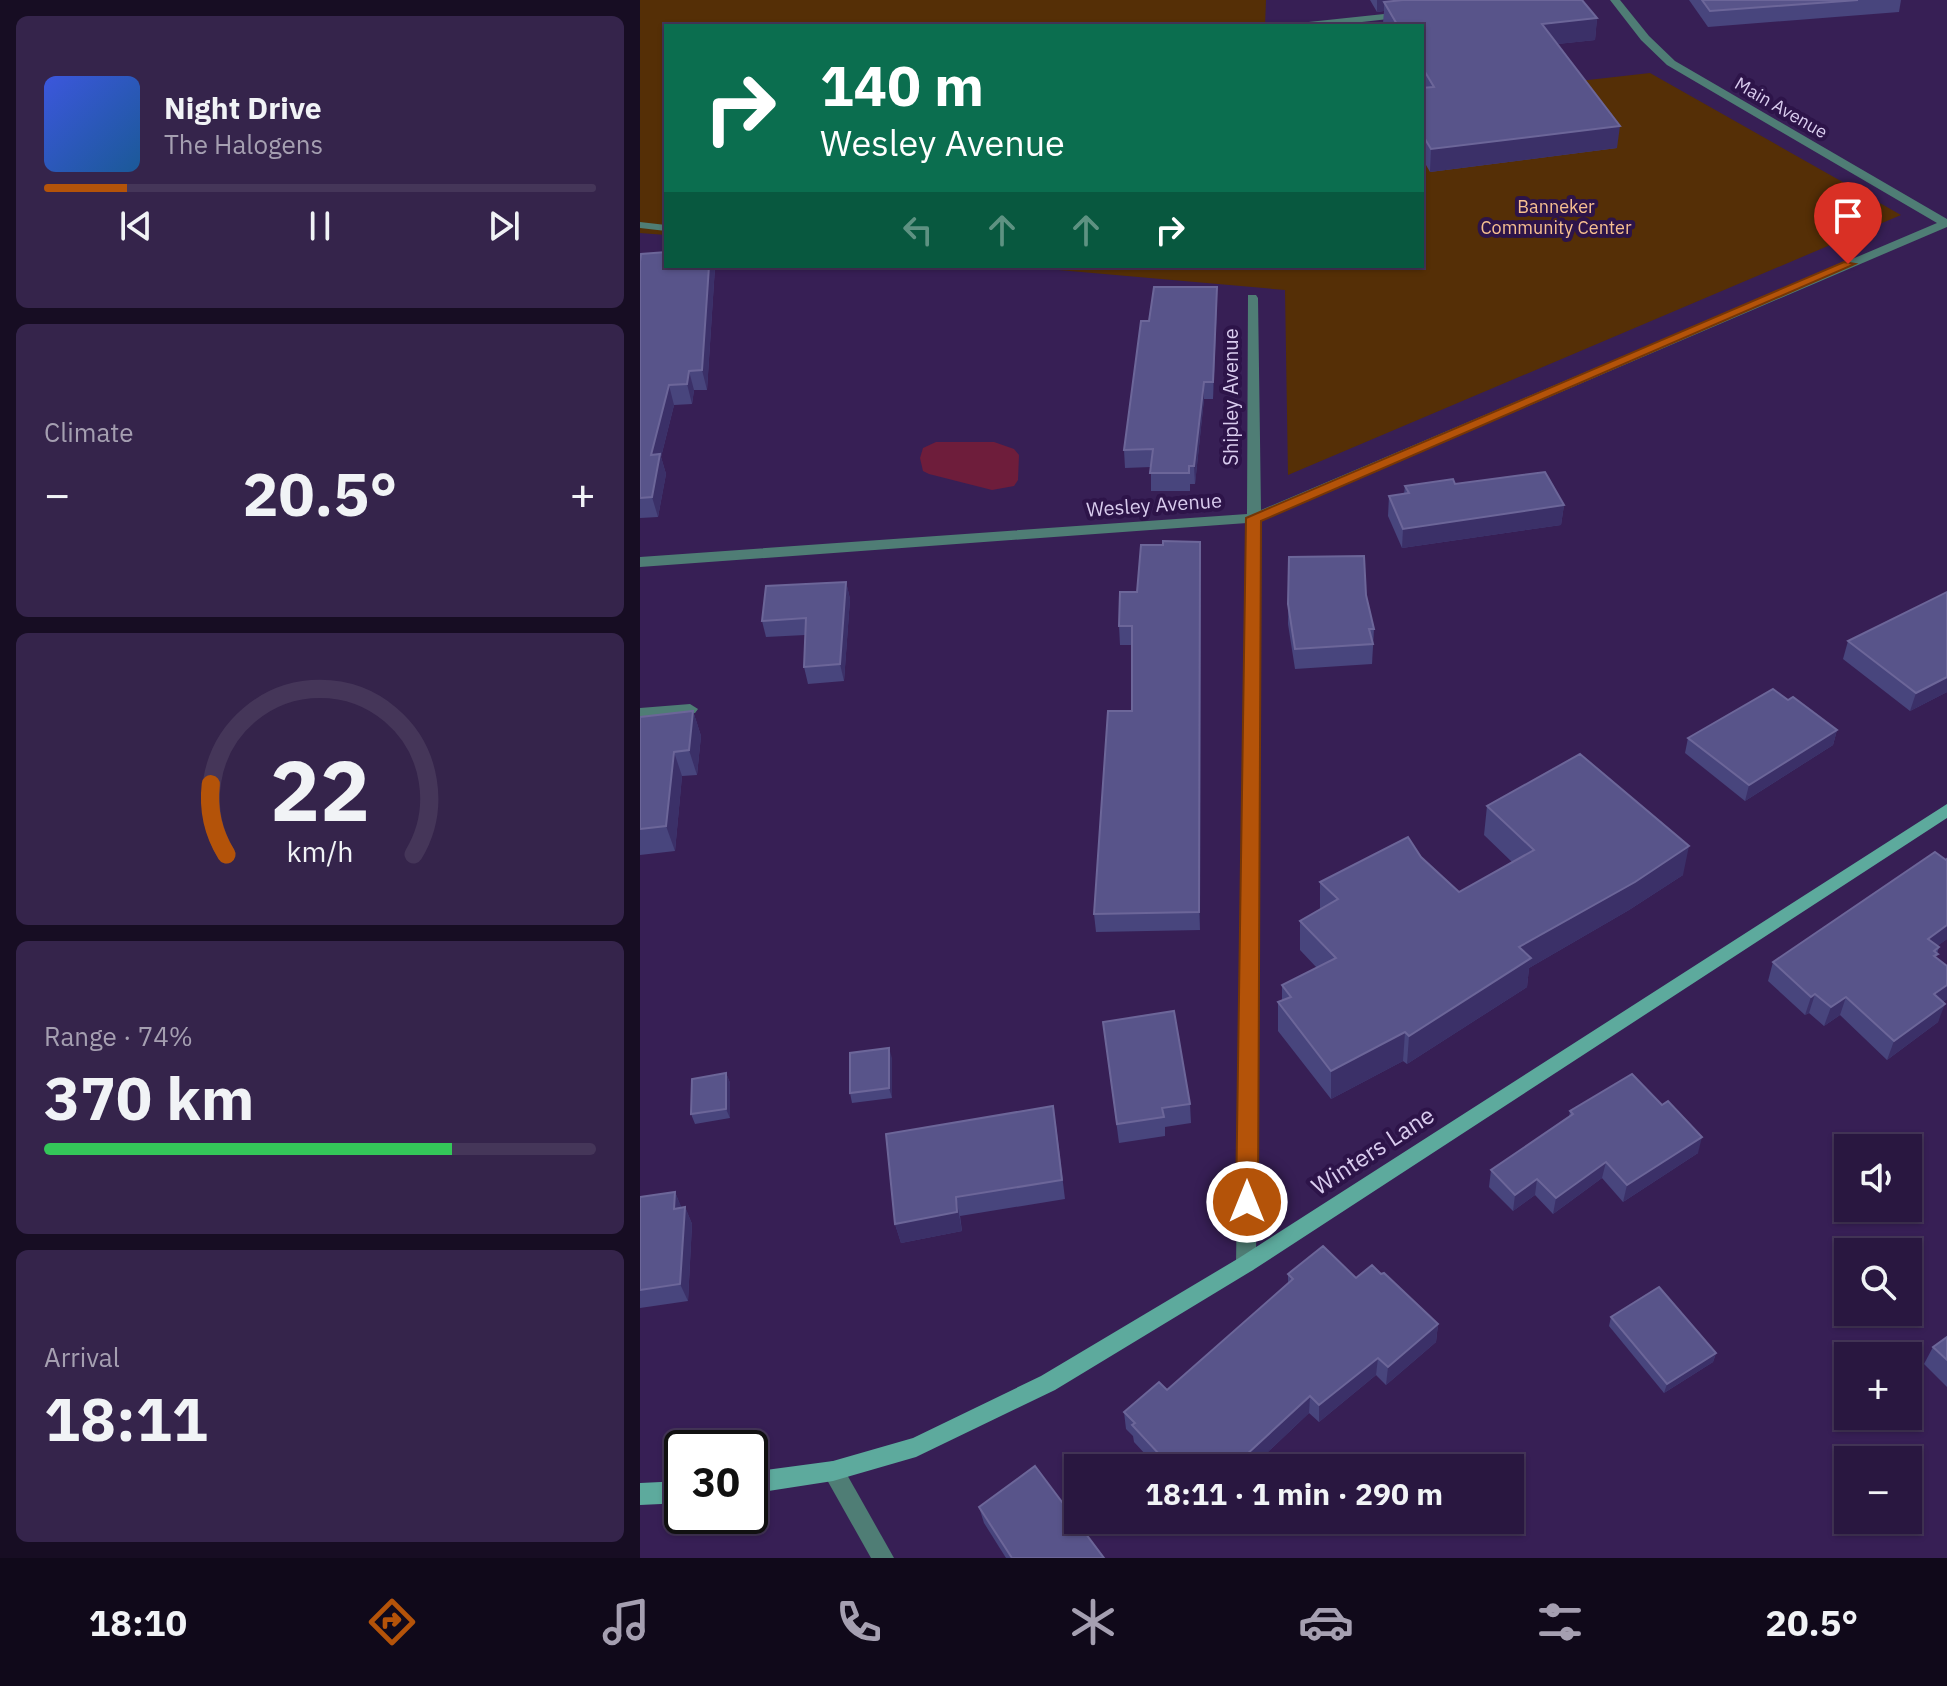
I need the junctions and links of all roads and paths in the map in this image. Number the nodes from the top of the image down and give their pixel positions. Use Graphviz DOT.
graph roads {
  1 [pos="1615,0"];
  2 [pos="1409,15"];
  3 [pos="1319,24"];
  4 [pos="1947,223"];
  5 [pos="640,225"];
  6 [pos="664,228"];
  7 [pos="1252,298"];
  8 [pos="1254,518"];
  9 [pos="640,562"];
  10 [pos="690,709"];
  11 [pos="640,713"];
  12 [pos="1947,810"];
  13 [pos="1246,1264"];
  14 [pos="833,1471"];
  15 [pos="768,1480"];
  16 [pos="664,1493"];
  17 [pos="640,1494"];
  18 [pos="883,1558"];
  1 -- 4 [label="street, Main Avenue"];
  2 -- 3 [label="street"];
  4 -- 8 [label="street, Wesley Avenue"];
  5 -- 6 [label="street"];
  7 -- 8 [label="street, Shipley Avenue"];
  8 -- 9 [label="street, Wesley Avenue"];
  8 -- 13 [label="street, Shipley Avenue"];
  10 -- 11 [label="street"];
  12 -- 13 [label="street, Winters Lane"];
  13 -- 14 [label="street, Winters Lane"];
  14 -- 15 [label="street, Winters Lane"];
  14 -- 18 [label="street"];
  16 -- 17 [label="street"];
}
